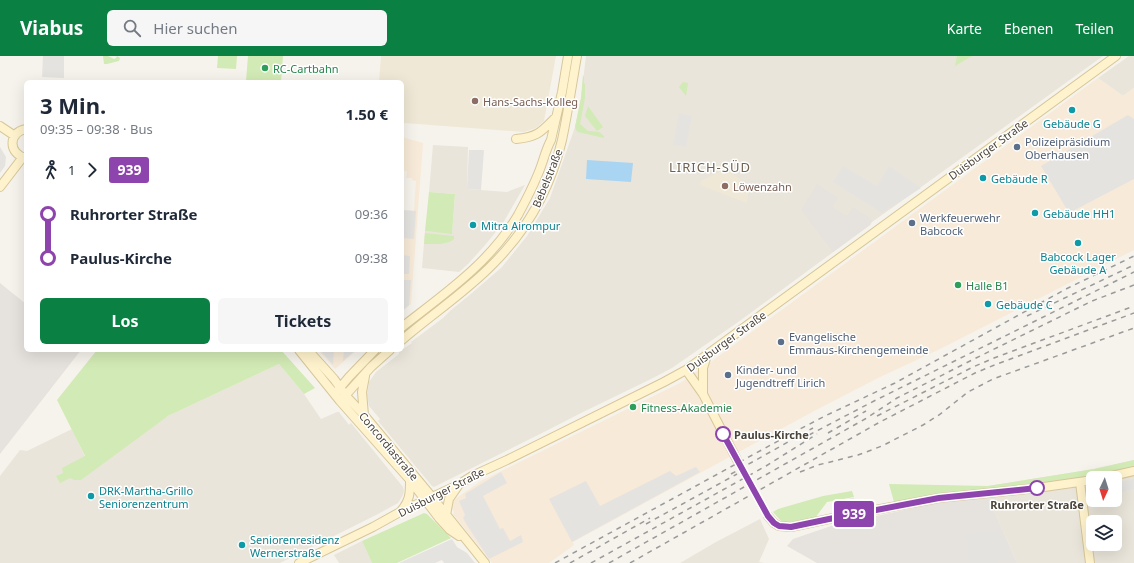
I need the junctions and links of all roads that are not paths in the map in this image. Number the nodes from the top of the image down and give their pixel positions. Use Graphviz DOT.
graph roads {
  1 [pos="568,56"];
  2 [pos="577,56"];
  3 [pos="1116,56"];
  4 [pos="556,117"];
  5 [pos="0,126"];
  6 [pos="24,130"];
  7 [pos="15,136"];
  8 [pos="516,139"];
  9 [pos="24,158"];
  10 [pos="24,159"];
  11 [pos="0,187"];
  12 [pos="422,311"];
  13 [pos="421,324"];
  14 [pos="404,325"];
  15 [pos="404,338"];
  16 [pos="301,352"];
  17 [pos="309,352"];
  18 [pos="373,352"];
  19 [pos="388,352"];
  20 [pos="707,355"];
  21 [pos="686,370"];
  22 [pos="365,375"];
  23 [pos="337,390"];
  24 [pos="703,394"];
  25 [pos="343,398"];
  26 [pos="364,415"];
  27 [pos="737,460"];
  28 [pos="1134,471"];
  29 [pos="1122,474"];
  30 [pos="410,480"];
  31 [pos="1086,481"];
  32 [pos="1080,482"];
  33 [pos="458,485"];
  34 [pos="429,499"];
  35 [pos="400,512"];
  36 [pos="446,515"];
  37 [pos="768,516"];
  38 [pos="466,541"];
  39 [pos="299,563"];
  40 [pos="485,563"];
  41 [pos="1090,563"];
  1 -- 4 [label="main road, Bebelstraße"];
  2 -- 13 [label="main road, Bebelstraße"];
  3 -- 20 [label="main road, Duisburger Straße"];
  4 -- 8 [label="main road"];
  4 -- 12 [label="main road, Bebelstraße"];
  5 -- 7 [label="main road"];
  6 -- 7 [label="main road"];
  7 -- 9 [label="main road"];
  10 -- 11 [label="main road"];
  12 -- 13 [label="main road"];
  12 -- 14 [label="main road, Bebelstraße"];
  13 -- 15 [label="main road, Bebelstraße"];
  16 -- 23 [label="main road, Concordiastraße"];
  17 -- 23 [label="main road, Concordiastraße"];
  18 -- 23 [label="main road"];
  19 -- 22 [label="main road"];
  20 -- 21 [label="main road, Duisburger Straße"];
  20 -- 24 [label="main road"];
  21 -- 24 [label="main road"];
  21 -- 33 [label="main road, Duisburger Straße"];
  22 -- 25 [label="main road"];
  22 -- 26 [label="main road"];
  23 -- 25 [label="main road, Concordiastraße"];
  24 -- 27 [label="main road"];
  25 -- 26 [label="main road, Concordiastraße"];
  25 -- 30 [label="main road, Concordiastraße"];
  26 -- 34 [label="main road, Concordiastraße"];
  28 -- 29 [label="main road"];
  30 -- 34 [label="main road, Concordiastraße"];
  30 -- 35 [label="main road"];
  31 -- 32 [label="main road"];
  32 -- 37 [label="main road"];
  32 -- 41 [label="main road"];
  33 -- 34 [label="main road, Duisburger Straße"];
  33 -- 36 [label="main road"];
  34 -- 35 [label="main road, Duisburger Straße"];
  34 -- 36 [label="main road"];
  34 -- 38 [label="main road"];
  35 -- 39 [label="main road, Duisburger Straße"];
  36 -- 38 [label="main road"];
  38 -- 40 [label="main road"];
}
